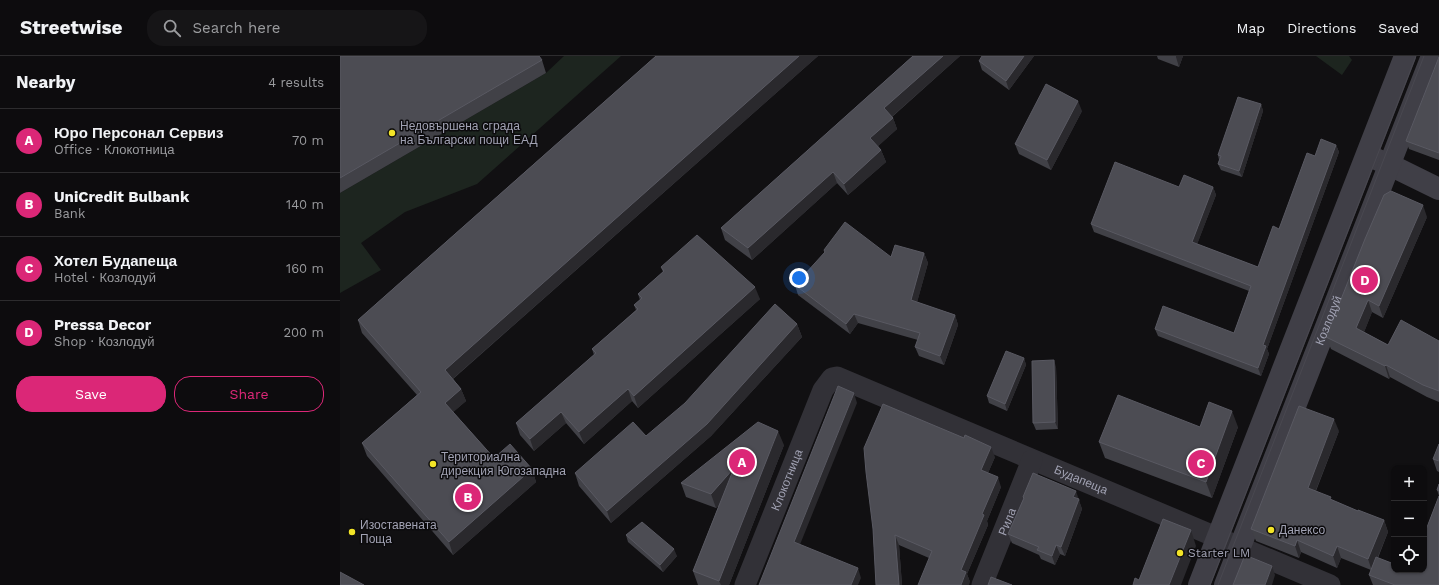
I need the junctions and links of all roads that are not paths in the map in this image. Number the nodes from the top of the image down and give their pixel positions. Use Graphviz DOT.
graph roads {
  1 [pos="1405,56"];
  2 [pos="1432,56"];
  3 [pos="1366,155"];
  4 [pos="1390,165"];
  5 [pos="1439,190"];
  6 [pos="832,378"];
  7 [pos="1032,460"];
  8 [pos="1217,538"];
  9 [pos="1240,548"];
  10 [pos="745,585"];
  11 [pos="982,585"];
  12 [pos="1199,585"];
  13 [pos="1225,585"];
  14 [pos="1330,585"];
  1 -- 3 [label="main road"];
  2 -- 4 [label="main road, Козлодуй"];
  3 -- 4 [label="main road"];
  3 -- 8 [label="main road"];
  4 -- 5 [label="main road"];
  4 -- 9 [label="main road, Козлодуй"];
  6 -- 7 [label="street, Будапеща"];
  6 -- 10 [label="street, Клокотница"];
  7 -- 8 [label="street, Будапеща"];
  7 -- 11 [label="street, Рила"];
  8 -- 9 [label="street, Будапеща"];
  8 -- 12 [label="main road"];
  9 -- 13 [label="main road, Козлодуй"];
  9 -- 14 [label="street, Будапеща"];
}
